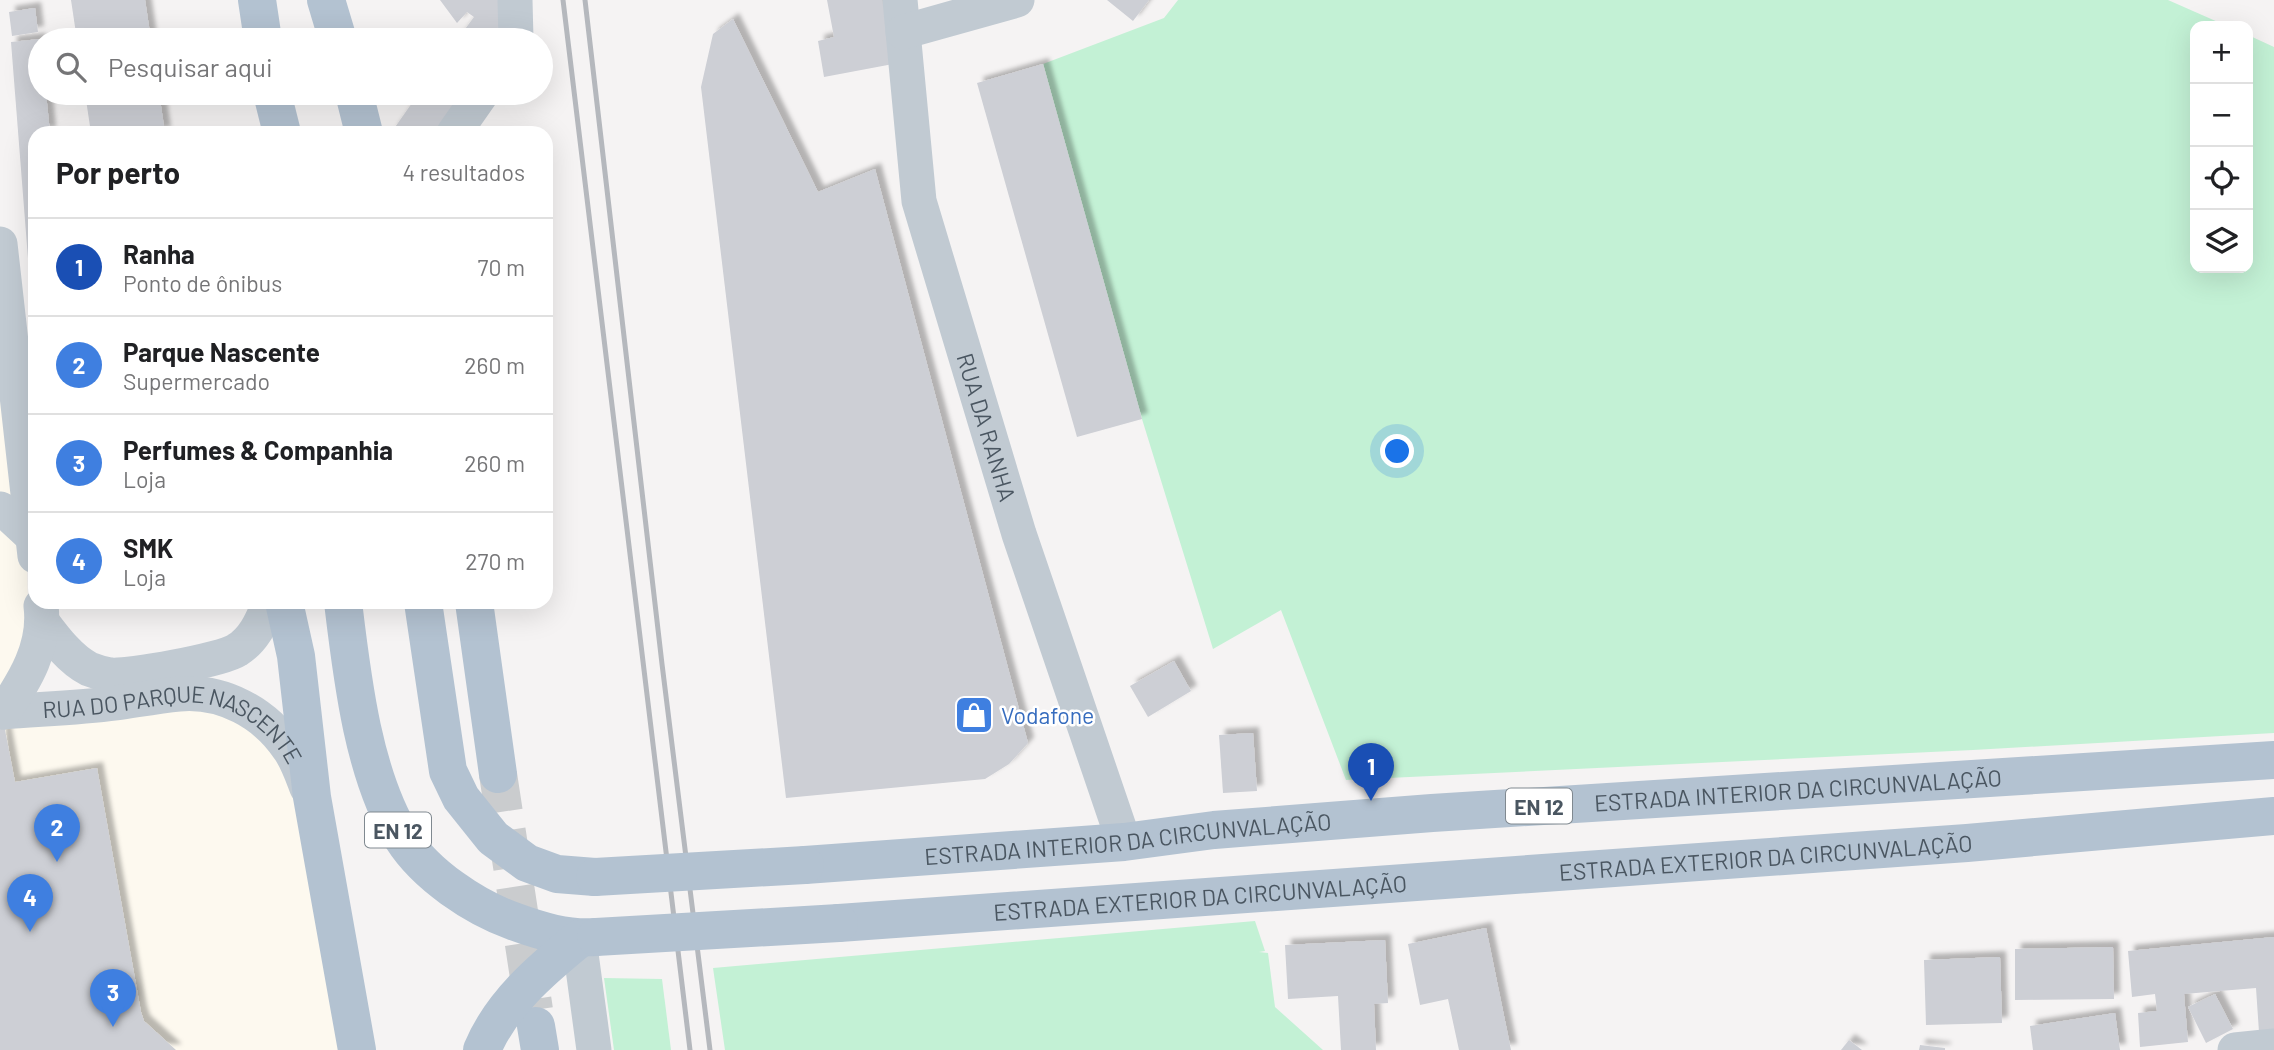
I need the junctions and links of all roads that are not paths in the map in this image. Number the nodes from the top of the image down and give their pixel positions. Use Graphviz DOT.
graph roads {
  1 [pos="257,0"];
  2 [pos="323,0"];
  3 [pos="515,0"];
  4 [pos="1017,0"];
  5 [pos="901,16"];
  6 [pos="261,28"];
  7 [pos="324,28"];
  8 [pos="334,28"];
  9 [pos="516,28"];
  10 [pos="269,105"];
  11 [pos="274,105"];
  12 [pos="332,105"];
  13 [pos="357,105"];
  14 [pos="474,105"];
  15 [pos="268,126"];
  16 [pos="280,126"];
  17 [pos="336,126"];
  18 [pos="362,126"];
  19 [pos="459,126"];
  20 [pos="0,243"];
  21 [pos="28,493"];
  22 [pos="0,509"];
  23 [pos="28,540"];
  24 [pos="267,609"];
  25 [pos="286,609"];
  26 [pos="344,609"];
  27 [pos="424,609"];
  28 [pos="475,609"];
  29 [pos="42,613"];
  30 [pos="2274,760"];
  31 [pos="498,774"];
  32 [pos="312,797"];
  33 [pos="2274,816"];
  34 [pos="1124,842"];
  35 [pos="587,938"];
  36 [pos="357,1050"];
  37 [pos="482,1050"];
  38 [pos="594,1050"];
  1 -- 6 [label="main road"];
  2 -- 7 [label="main road"];
  2 -- 8 [label="main road"];
  3 -- 9 [label="street"];
  4 -- 5 [label="street"];
  5 -- 34 [label="street, RUA DA RANHA"];
  10 -- 15 [label="main road"];
  11 -- 16 [label="main road"];
  12 -- 17 [label="main road"];
  13 -- 18 [label="main road"];
  14 -- 19 [label="street"];
  20 -- 21 [label="street"];
  22 -- 23 [label="street"];
  24 -- 29 [label="street"];
  25 -- 32 [label="main road"];
  26 -- 35 [label="main road, ESTRADA EXTERIOR DA CIRCUNVALAÇÃO / EN 12"];
  27 -- 34 [label="main road, ESTRADA INTERIOR DA CIRCUNVALAÇÃO / EN 12, bridge"];
  28 -- 31 [label="main road"];
  29 -- 32 [label="street, RUA DO PARQUE NASCENTE"];
  30 -- 34 [label="main road, ESTRADA INTERIOR DA CIRCUNVALAÇÃO / EN 12"];
  32 -- 36 [label="main road"];
  33 -- 35 [label="main road, ESTRADA EXTERIOR DA CIRCUNVALAÇÃO / EN 12, bridge"];
  35 -- 37 [label="main road"];
  35 -- 38 [label="street"];
}
